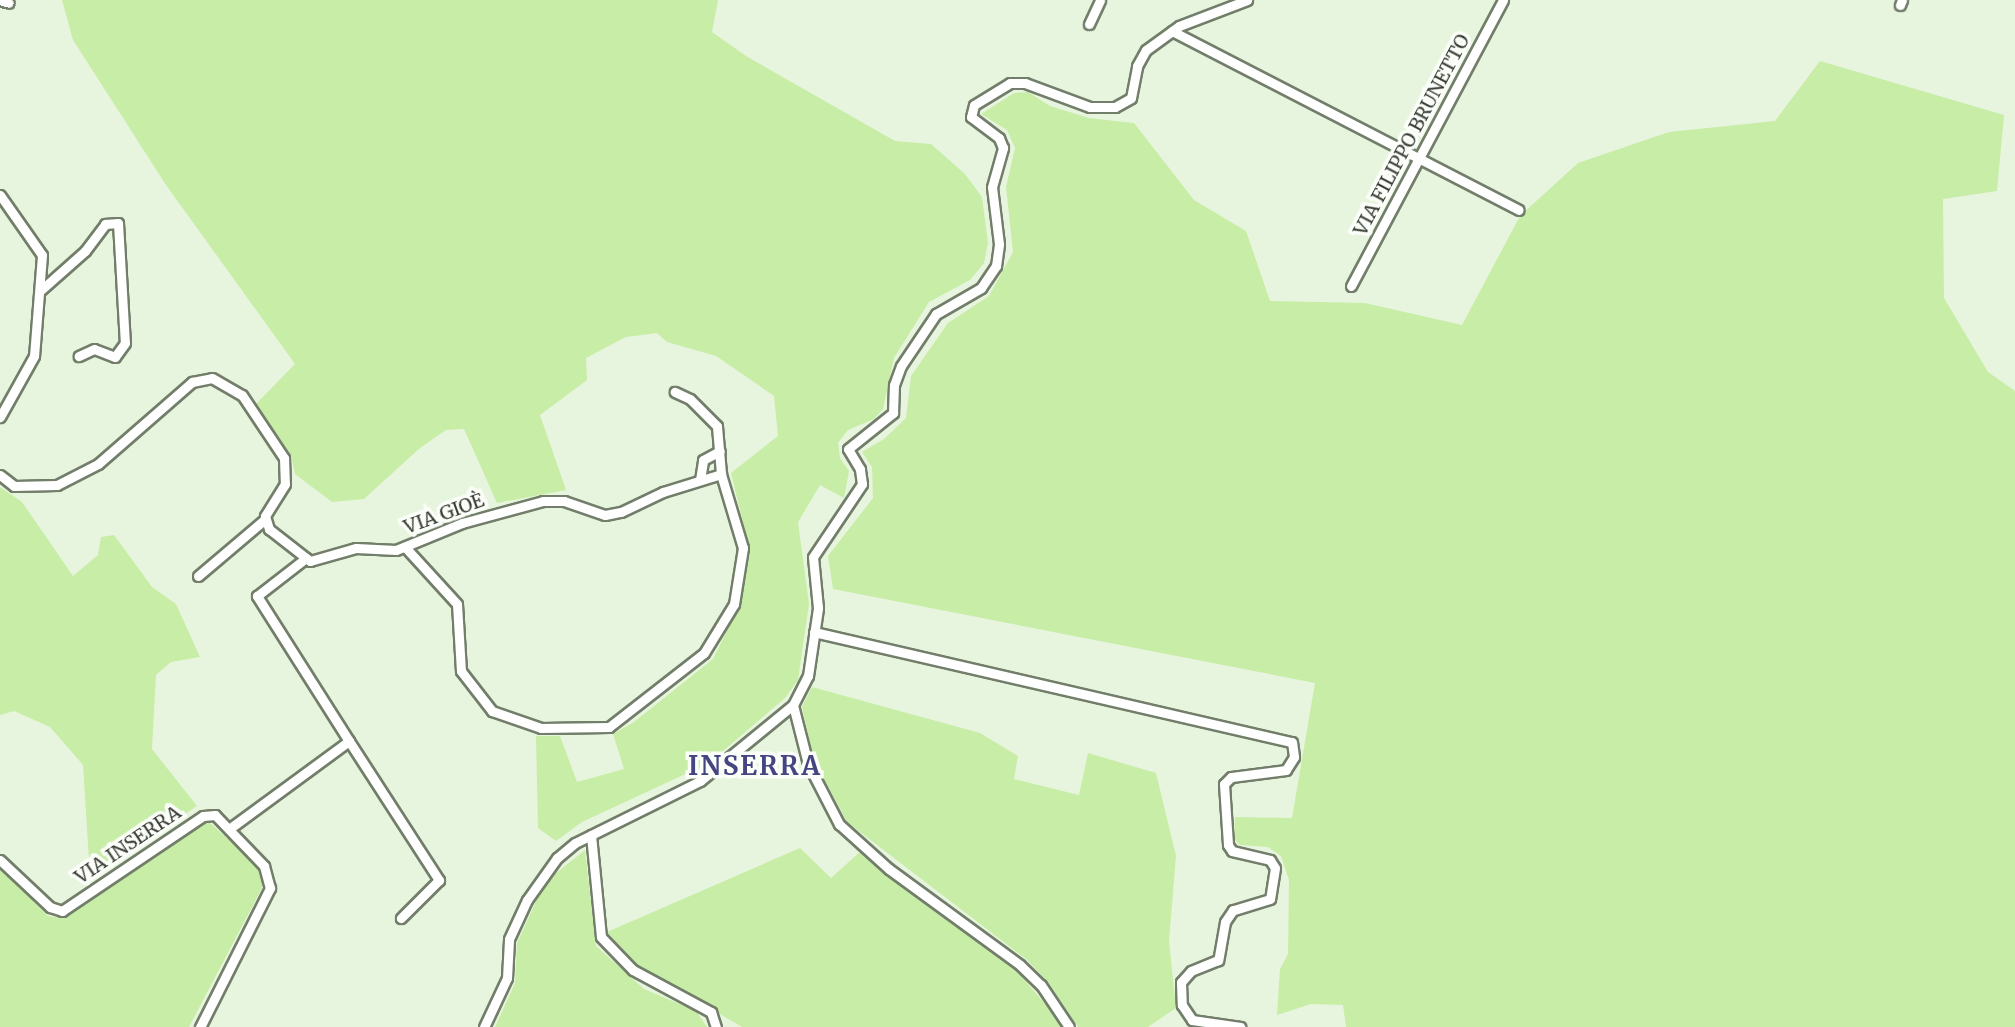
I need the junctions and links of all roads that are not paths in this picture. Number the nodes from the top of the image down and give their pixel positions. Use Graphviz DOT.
graph roads {
  1 [pos="1100,0"];
  2 [pos="1247,0"];
  3 [pos="1503,0"];
  4 [pos="1089,24"];
  5 [pos="1172,31"];
  6 [pos="1419,159"];
  7 [pos="0,195"];
  8 [pos="1519,211"];
  9 [pos="1351,286"];
  10 [pos="41,290"];
  11 [pos="79,356"];
  12 [pos="675,392"];
  13 [pos="0,417"];
  14 [pos="720,451"];
  15 [pos="721,474"];
  16 [pos="0,475"];
  17 [pos="700,480"];
  18 [pos="264,520"];
  19 [pos="405,547"];
  20 [pos="306,558"];
  21 [pos="198,576"];
  22 [pos="814,632"];
  23 [pos="793,705"];
  24 [pos="349,741"];
  25 [pos="229,829"];
  26 [pos="591,835"];
  27 [pos="0,860"];
  28 [pos="401,918"];
  29 [pos="200,1027"];
  30 [pos="484,1027"];
  31 [pos="716,1027"];
  32 [pos="1069,1027"];
  33 [pos="1240,1027"];
  1 -- 4 [label="street"];
  2 -- 5 [label="street"];
  3 -- 6 [label="street, VIA FILIPPO BRUNETTO"];
  5 -- 6 [label="street"];
  5 -- 22 [label="street"];
  6 -- 8 [label="street"];
  6 -- 9 [label="street, VIA FILIPPO BRUNETTO"];
  7 -- 10 [label="street"];
  10 -- 11 [label="street"];
  10 -- 13 [label="street"];
  12 -- 14 [label="street"];
  14 -- 15 [label="street"];
  14 -- 17 [label="street"];
  15 -- 17 [label="street, VIA GIOÈ"];
  15 -- 19 [label="street"];
  16 -- 18 [label="street"];
  17 -- 19 [label="street, VIA GIOÈ"];
  18 -- 20 [label="street"];
  18 -- 21 [label="street"];
  19 -- 20 [label="street, VIA GIOÈ"];
  20 -- 24 [label="street"];
  22 -- 23 [label="street"];
  22 -- 33 [label="street"];
  23 -- 26 [label="street"];
  23 -- 32 [label="street"];
  24 -- 25 [label="street"];
  24 -- 28 [label="street"];
  25 -- 27 [label="street, VIA INSERRA"];
  25 -- 29 [label="street, VIA INSERRA"];
  26 -- 30 [label="street"];
  26 -- 31 [label="street"];
}
